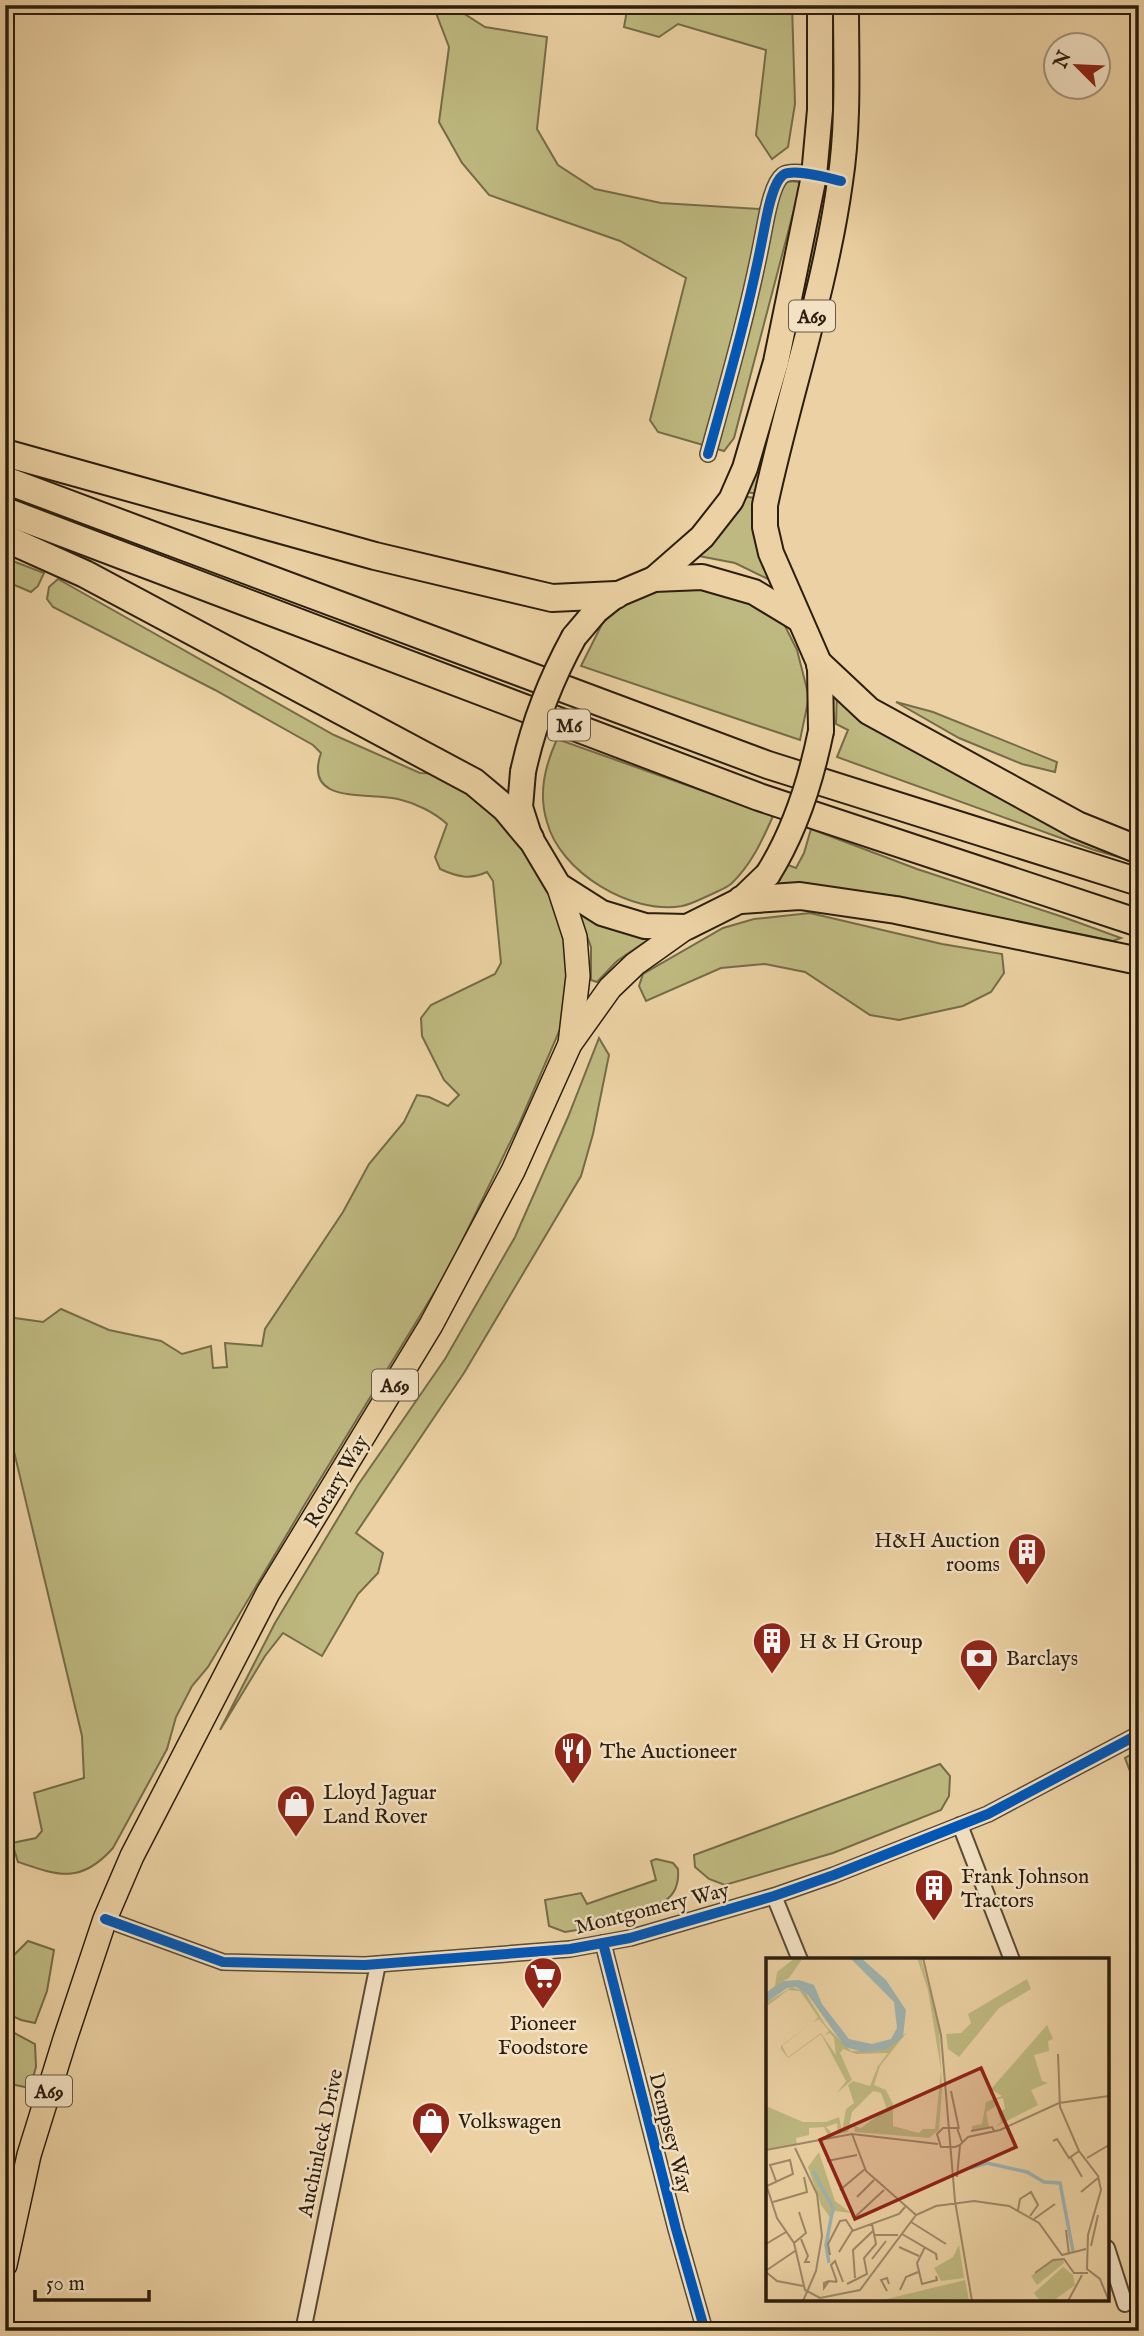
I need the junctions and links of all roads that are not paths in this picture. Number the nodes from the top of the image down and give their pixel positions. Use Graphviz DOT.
graph roads {
  1 [pos="820,5"];
  2 [pos="846,5"];
  3 [pos="814,176"];
  4 [pos="841,181"];
  5 [pos="5,453"];
  6 [pos="708,454"];
  7 [pos="5,480"];
  8 [pos="5,510"];
  9 [pos="5,538"];
  10 [pos="654,579"];
  11 [pos="616,595"];
  12 [pos="797,618"];
  13 [pos="820,665"];
  14 [pos="530,838"];
  15 [pos="1139,850"];
  16 [pos="1139,882"];
  17 [pos="558,886"];
  18 [pos="741,900"];
  19 [pos="1139,923"];
  20 [pos="687,927"];
  21 [pos="1139,961"];
  22 [pos="570,1044"];
  23 [pos="1139,1734"];
  24 [pos="960,1825"];
  25 [pos="774,1896"];
  26 [pos="105,1919"];
  27 [pos="603,1943"];
  28 [pos="799,1958"];
  29 [pos="1011,1958"];
  30 [pos="378,1964"];
  31 [pos="1109,2254"];
  32 [pos="5,2265"];
  33 [pos="1125,2304"];
  34 [pos="303,2331"];
  35 [pos="705,2331"];
  1 -- 3 [label="highway, A69"];
  2 -- 4 [label="highway, A69"];
  3 -- 4 [label="street"];
  3 -- 6 [label="street"];
  3 -- 10 [label="highway, A69"];
  4 -- 12 [label="highway, A69"];
  5 -- 11 [label="highway"];
  7 -- 16 [label="highway, M6"];
  8 -- 19 [label="highway, M6"];
  9 -- 14 [label="highway"];
  10 -- 11 [label="highway"];
  10 -- 12 [label="highway"];
  11 -- 14 [label="highway, A69, bridge"];
  12 -- 13 [label="highway"];
  13 -- 15 [label="highway"];
  13 -- 18 [label="highway, A69, bridge"];
  14 -- 17 [label="highway, A69"];
  17 -- 20 [label="highway, A69"];
  17 -- 22 [label="main road, Rotary Way / A69"];
  18 -- 20 [label="highway, A69"];
  18 -- 21 [label="highway"];
  20 -- 22 [label="main road, Rotary Way / A69"];
  22 -- 26 [label="main road, Rotary Way / A69"];
  23 -- 24 [label="street, Montgomery Way"];
  24 -- 25 [label="street, Montgomery Way"];
  24 -- 29 [label="street"];
  25 -- 27 [label="street, Montgomery Way"];
  25 -- 28 [label="street"];
  26 -- 30 [label="street, Montgomery Way"];
  26 -- 32 [label="main road, A69"];
  27 -- 30 [label="street, Montgomery Way"];
  27 -- 35 [label="street, Dempsey Way"];
  30 -- 34 [label="street, Auchinleck Drive"];
  31 -- 33 [label="street"];
}
